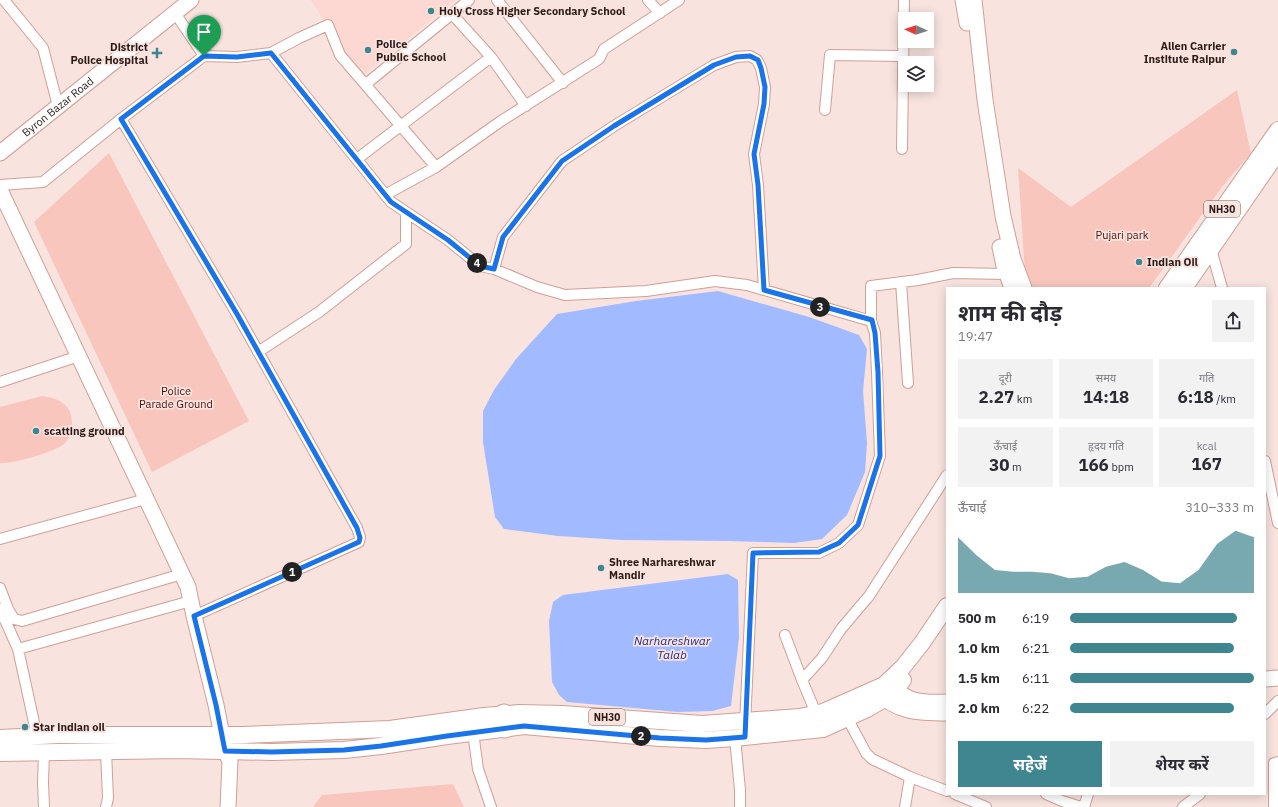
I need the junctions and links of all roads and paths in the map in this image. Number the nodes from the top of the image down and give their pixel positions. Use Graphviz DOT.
graph roads {
  1 [pos="4,0"];
  2 [pos="191,0"];
  3 [pos="469,0"];
  4 [pos="497,0"];
  5 [pos="648,0"];
  6 [pos="679,0"];
  7 [pos="904,0"];
  8 [pos="963,0"];
  9 [pos="974,0"];
  10 [pos="175,13"];
  11 [pos="660,13"];
  12 [pos="452,14"];
  13 [pos="271,53"];
  14 [pos="204,56"];
  15 [pos="903,56"];
  16 [pos="491,57"];
  17 [pos="563,83"];
  18 [pos="366,84"];
  19 [pos="903,92"];
  20 [pos="58,106"];
  21 [pos="526,106"];
  22 [pos="825,110"];
  23 [pos="121,119"];
  24 [pos="401,126"];
  25 [pos="1278,130"];
  26 [pos="902,149"];
  27 [pos="1278,152"];
  28 [pos="0,153"];
  29 [pos="357,159"];
  30 [pos="436,167"];
  31 [pos="0,185"];
  32 [pos="0,190"];
  33 [pos="385,195"];
  34 [pos="406,212"];
  35 [pos="1211,249"];
  36 [pos="494,269"];
  37 [pos="1009,281"];
  38 [pos="902,282"];
  39 [pos="1024,287"];
  40 [pos="1169,287"];
  41 [pos="1185,287"];
  42 [pos="1222,287"];
  43 [pos="764,290"];
  44 [pos="872,320"];
  45 [pos="258,352"];
  46 [pos="79,356"];
  47 [pos="0,382"];
  48 [pos="908,383"];
  49 [pos="1266,466"];
  50 [pos="946,477"];
  51 [pos="146,499"];
  52 [pos="1278,523"];
  53 [pos="0,538"];
  54 [pos="182,574"];
  55 [pos="0,588"];
  56 [pos="946,607"];
  57 [pos="0,609"];
  58 [pos="192,609"];
  59 [pos="946,625"];
  60 [pos="785,635"];
  61 [pos="18,649"];
  62 [pos="1278,678"];
  63 [pos="1266,679"];
  64 [pos="802,680"];
  65 [pos="1278,688"];
  66 [pos="1266,689"];
  67 [pos="886,690"];
  68 [pos="1278,701"];
  69 [pos="946,702"];
  70 [pos="844,712"];
  71 [pos="946,713"];
  72 [pos="1266,713"];
  73 [pos="817,714"];
  74 [pos="505,721"];
  75 [pos="823,729"];
  76 [pos="473,732"];
  77 [pos="742,732"];
  78 [pos="223,734"];
  79 [pos="38,736"];
  80 [pos="0,738"];
  81 [pos="106,751"];
  82 [pos="225,751"];
  83 [pos="44,752"];
  84 [pos="0,753"];
  85 [pos="1278,762"];
  86 [pos="910,777"];
  87 [pos="946,788"];
  88 [pos="957,795"];
  89 [pos="1048,795"];
  90 [pos="1088,795"];
  91 [pos="1199,795"];
  92 [pos="44,807"];
  93 [pos="106,807"];
  94 [pos="219,807"];
  95 [pos="228,807"];
  96 [pos="492,807"];
  97 [pos="740,807"];
  98 [pos="904,807"];
  99 [pos="986,807"];
  100 [pos="1081,807"];
  101 [pos="1084,807"];
  102 [pos="1183,807"];
  103 [pos="1274,807"];
  1 -- 20 [label="street"];
  2 -- 10 [label="street, Byron Bazar Road"];
  3 -- 12 [label="street"];
  4 -- 17 [label="street"];
  5 -- 11 [label="street"];
  6 -- 11 [label="street"];
  7 -- 15 [label="street"];
  8 -- 37 [label="street"];
  9 -- 39 [label="street"];
  10 -- 14 [label="street"];
  10 -- 20 [label="street, Byron Bazar Road"];
  11 -- 17 [label="street"];
  12 -- 16 [label="street"];
  12 -- 18 [label="street"];
  13 -- 14 [label="street"];
  13 -- 18 [label="street"];
  13 -- 29 [label="street"];
  14 -- 23 [label="street"];
  15 -- 22 [label="street"];
  16 -- 21 [label="street"];
  16 -- 24 [label="street"];
  17 -- 21 [label="street"];
  18 -- 24 [label="street"];
  19 -- 26 [label="street"];
  20 -- 28 [label="street, Byron Bazar Road"];
  21 -- 30 [label="street"];
  23 -- 31 [label="street"];
  23 -- 45 [label="street"];
  24 -- 29 [label="street"];
  24 -- 30 [label="street"];
  25 -- 40 [label="main road, NH30"];
  27 -- 35 [label="main road, NH30"];
  29 -- 33 [label="street"];
  30 -- 33 [label="street"];
  32 -- 46 [label="street"];
  33 -- 34 [label="street"];
  34 -- 36 [label="street"];
  34 -- 45 [label="street"];
  35 -- 41 [label="main road, NH30"];
  35 -- 42 [label="street"];
  36 -- 43 [label="street"];
  36 -- 43 [label="street"];
  37 -- 38 [label="street"];
  38 -- 44 [label="street"];
  38 -- 48 [label="street"];
  43 -- 44 [label="street"];
  44 -- 77 [label="street"];
  45 -- 58 [label="street"];
  46 -- 47 [label="street"];
  46 -- 51 [label="street"];
  49 -- 52 [label="street"];
  50 -- 64 [label="street"];
  51 -- 53 [label="street"];
  51 -- 54 [label="street"];
  54 -- 55 [label="street"];
  54 -- 58 [label="street"];
  56 -- 67 [label="main road, NH30"];
  57 -- 61 [label="street"];
  58 -- 61 [label="street"];
  58 -- 78 [label="street"];
  59 -- 67 [label="main road, NH30"];
  60 -- 64 [label="street"];
  61 -- 79 [label="street"];
  62 -- 63 [label="street"];
  64 -- 73 [label="street"];
  65 -- 66 [label="street"];
  67 -- 69 [label="street"];
  67 -- 70 [label="main road, NH30"];
  67 -- 71 [label="street"];
  68 -- 72 [label="street"];
  70 -- 73 [label="main road, NH30"];
  70 -- 75 [label="main road, NH30"];
  70 -- 86 [label="street"];
  73 -- 75 [label="street"];
  73 -- 77 [label="main road, NH30"];
  74 -- 76 [label="main road, NH30"];
  74 -- 77 [label="main road, NH30"];
  74 -- 78 [label="main road, NH30"];
  75 -- 77 [label="main road, NH30"];
  76 -- 82 [label="main road, NH30"];
  76 -- 96 [label="street"];
  77 -- 97 [label="street"];
  78 -- 79 [label="main road, NH30"];
  78 -- 82 [label="street"];
  79 -- 80 [label="main road, NH30"];
  81 -- 82 [label="main road, NH30"];
  81 -- 83 [label="main road, NH30"];
  81 -- 93 [label="street"];
  82 -- 94 [label="street"];
  82 -- 95 [label="street"];
  83 -- 84 [label="main road, NH30"];
  83 -- 92 [label="street"];
  85 -- 103 [label="street"];
  86 -- 87 [label="street"];
  86 -- 98 [label="street"];
  88 -- 99 [label="street"];
  89 -- 100 [label="street"];
  90 -- 101 [label="street"];
  91 -- 102 [label="street"];
}
